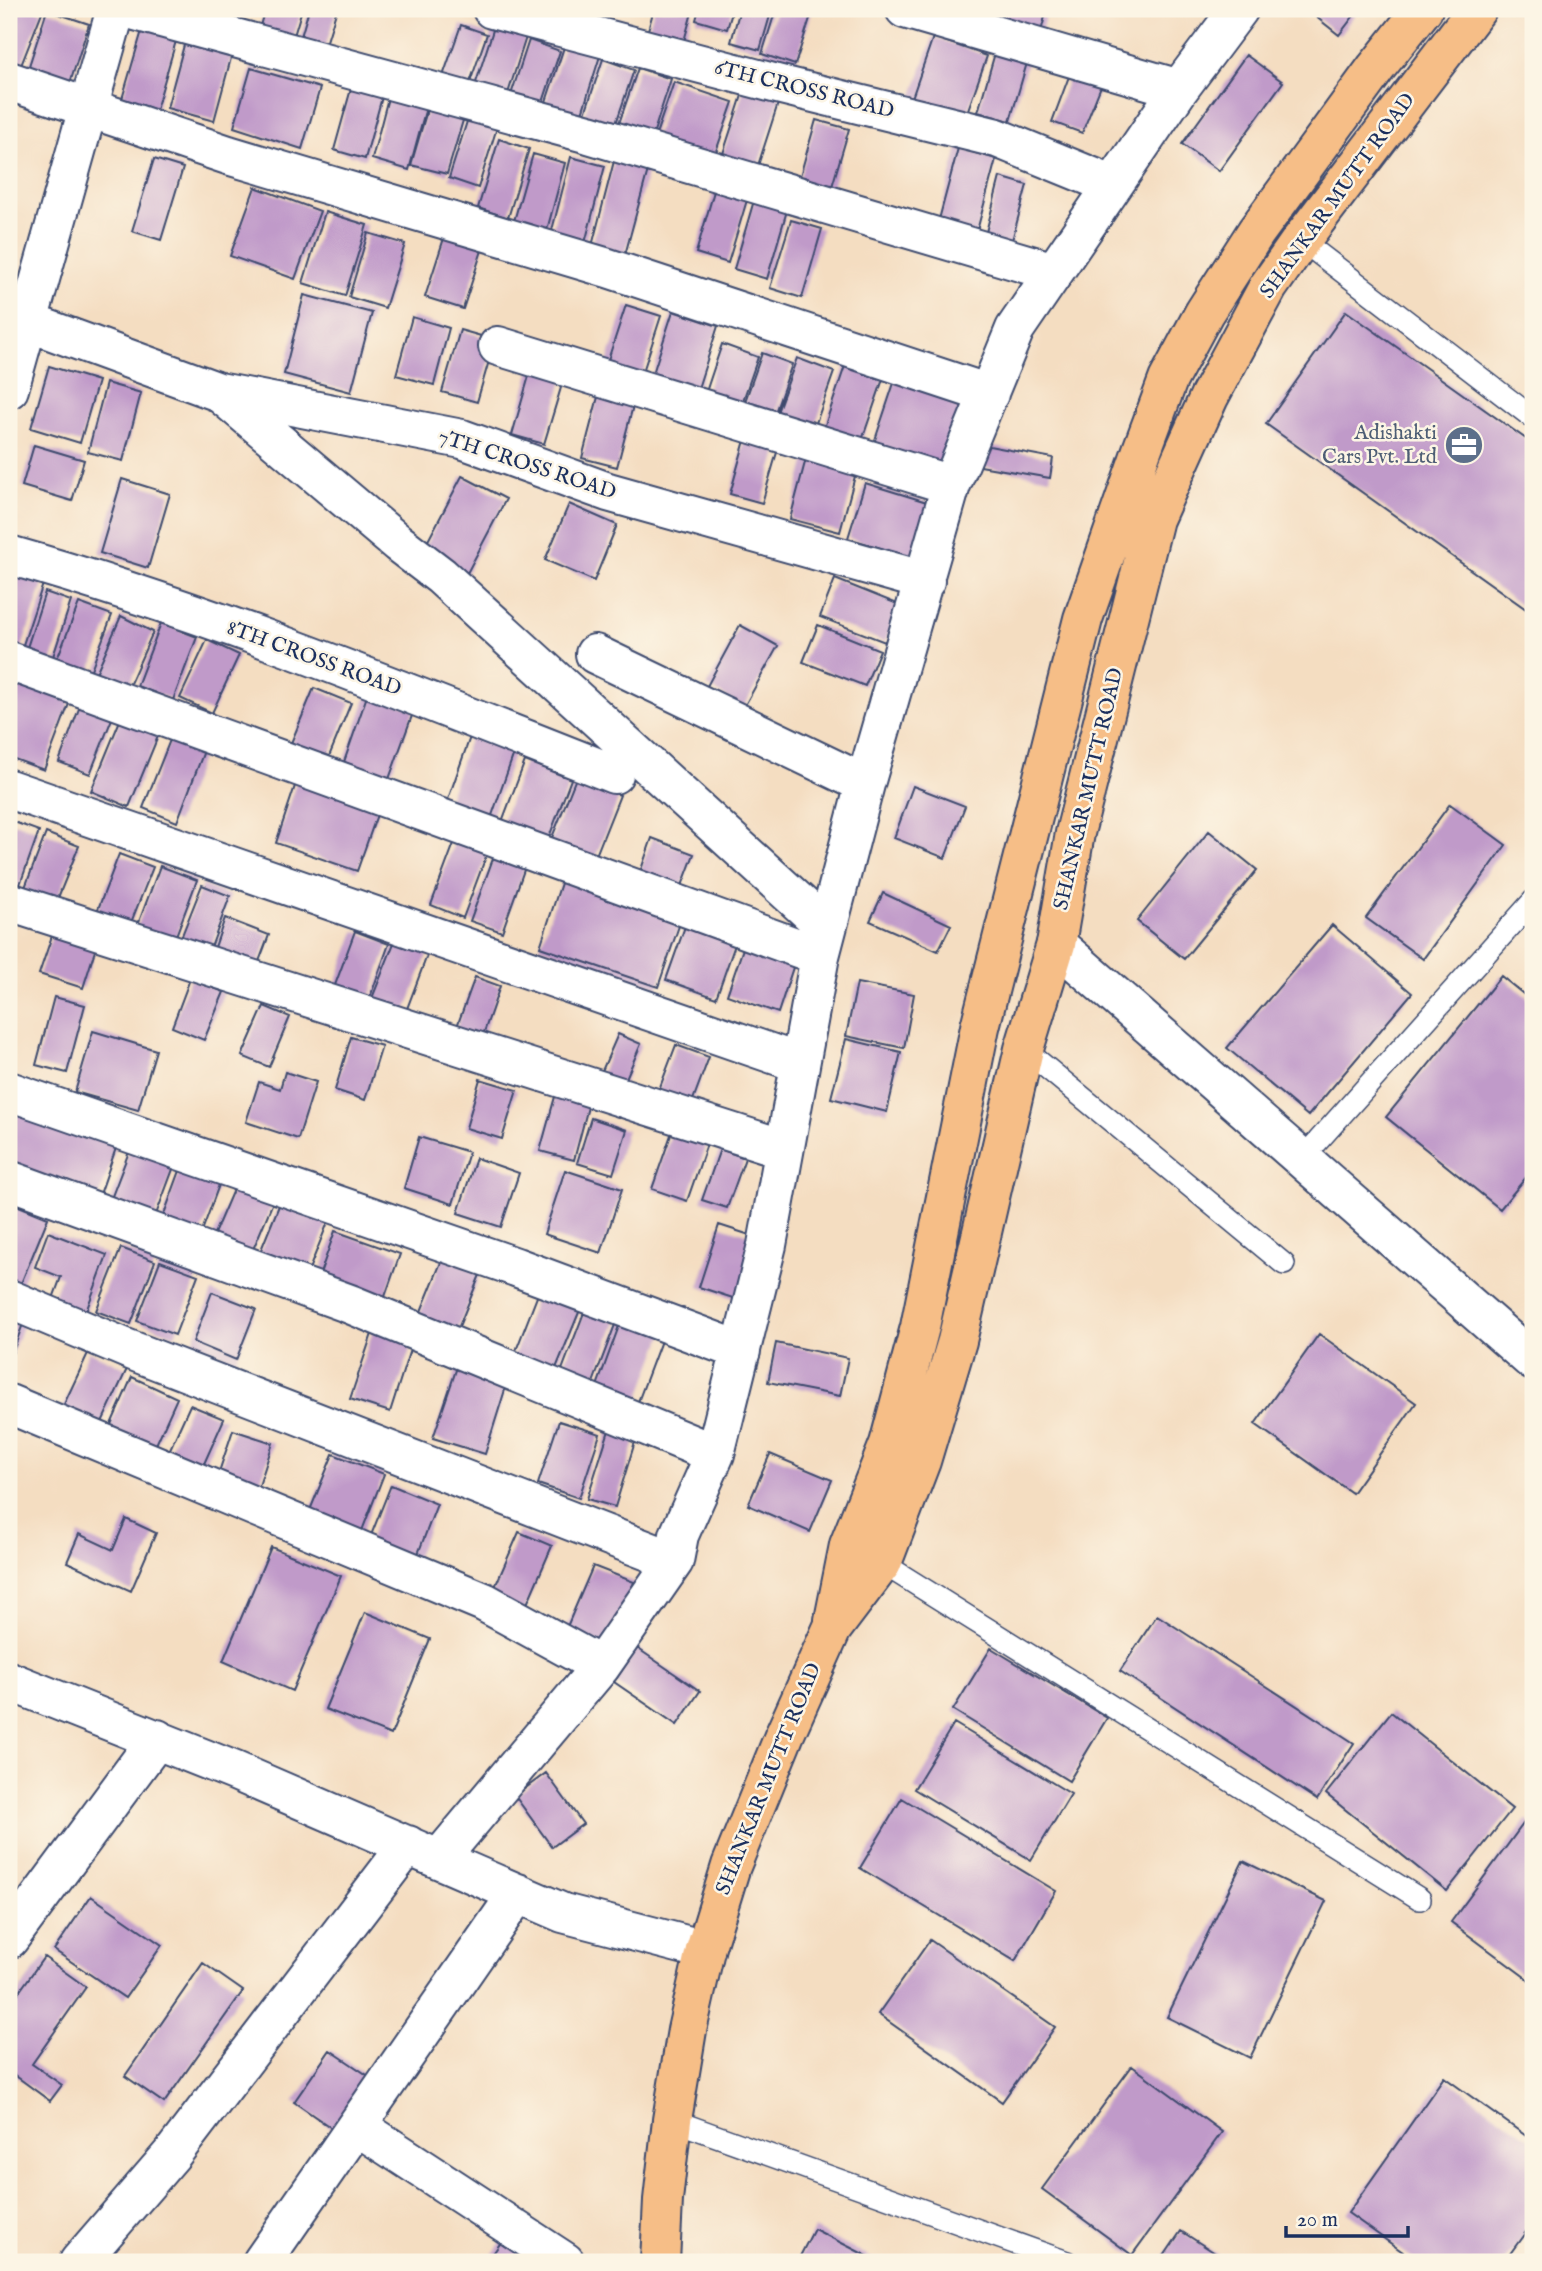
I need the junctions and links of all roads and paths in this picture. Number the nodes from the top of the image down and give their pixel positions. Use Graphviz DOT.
graph roads {
  1 [pos="116,9"];
  2 [pos="128,9"];
  3 [pos="492,9"];
  4 [pos="905,9"];
  5 [pos="1239,9"];
  6 [pos="1423,9"];
  7 [pos="1477,9"];
  8 [pos="9,81"];
  9 [pos="1179,89"];
  10 [pos="88,107"];
  11 [pos="1112,185"];
  12 [pos="1301,240"];
  13 [pos="1054,272"];
  14 [pos="18,320"];
  15 [pos="498,346"];
  16 [pos="1168,380"];
  17 [pos="9,390"];
  18 [pos="219,392"];
  19 [pos="989,394"];
  20 [pos="1209,397"];
  21 [pos="1533,418"];
  22 [pos="951,485"];
  23 [pos="9,555"];
  24 [pos="925,581"];
  25 [pos="595,654"];
  26 [pos="9,661"];
  27 [pos="614,774"];
  28 [pos="865,784"];
  29 [pos="9,789"];
  30 [pos="1533,901"];
  31 [pos="9,902"];
  32 [pos="823,942"];
  33 [pos="1056,944"];
  34 [pos="1024,1049"];
  35 [pos="799,1063"];
  36 [pos="9,1091"];
  37 [pos="784,1149"];
  38 [pos="1301,1160"];
  39 [pos="9,1180"];
  40 [pos="1284,1264"];
  41 [pos="9,1299"];
  42 [pos="741,1351"];
  43 [pos="1533,1361"];
  44 [pos="9,1404"];
  45 [pos="715,1454"];
  46 [pos="674,1561"];
  47 [pos="882,1563"];
  48 [pos="832,1629"];
  49 [pos="601,1666"];
  50 [pos="9,1681"];
  51 [pos="157,1739"];
  52 [pos="424,1852"];
  53 [pos="518,1893"];
  54 [pos="1420,1899"];
  55 [pos="9,1939"];
  56 [pos="705,1950"];
  57 [pos="672,2120"];
  58 [pos="357,2126"];
  59 [pos="79,2262"];
  60 [pos="262,2262"];
  61 [pos="565,2262"];
  62 [pos="660,2262"];
  63 [pos="1067,2262"];
  1 -- 10 [label="street"];
  2 -- 13 [label="street"];
  3 -- 11 [label="street, 6TH CROSS ROAD"];
  4 -- 9 [label="street"];
  5 -- 9 [label="street"];
  6 -- 16 [label="main road, SHANKAR MUTT ROAD"];
  7 -- 12 [label="main road, SHANKAR MUTT ROAD"];
  8 -- 10 [label="street"];
  9 -- 11 [label="street"];
  10 -- 14 [label="street"];
  10 -- 19 [label="street"];
  11 -- 13 [label="street"];
  12 -- 20 [label="main road, SHANKAR MUTT ROAD"];
  12 -- 21 [label="lane"];
  13 -- 19 [label="street"];
  14 -- 17 [label="street"];
  14 -- 18 [label="street, 7TH CROSS ROAD"];
  15 -- 22 [label="street"];
  16 -- 20 [label="main road"];
  16 -- 48 [label="main road, SHANKAR MUTT ROAD"];
  18 -- 24 [label="street, 7TH CROSS ROAD"];
  18 -- 32 [label="street"];
  19 -- 22 [label="street"];
  20 -- 33 [label="main road, SHANKAR MUTT ROAD"];
  22 -- 24 [label="street"];
  23 -- 27 [label="street, 8TH CROSS ROAD"];
  24 -- 28 [label="street"];
  25 -- 28 [label="street"];
  26 -- 32 [label="street"];
  28 -- 32 [label="street"];
  29 -- 35 [label="street"];
  30 -- 38 [label="lane"];
  31 -- 37 [label="street"];
  32 -- 35 [label="street"];
  33 -- 34 [label="main road, SHANKAR MUTT ROAD"];
  33 -- 38 [label="street"];
  34 -- 40 [label="lane"];
  34 -- 47 [label="main road, SHANKAR MUTT ROAD"];
  35 -- 37 [label="street"];
  36 -- 42 [label="street"];
  37 -- 42 [label="street"];
  38 -- 43 [label="street"];
  39 -- 45 [label="street"];
  41 -- 46 [label="street"];
  42 -- 45 [label="street"];
  44 -- 49 [label="street"];
  45 -- 46 [label="street"];
  46 -- 49 [label="street"];
  47 -- 48 [label="main road, SHANKAR MUTT ROAD"];
  47 -- 54 [label="lane"];
  48 -- 56 [label="main road, SHANKAR MUTT ROAD"];
  49 -- 52 [label="street"];
  50 -- 51 [label="street"];
  51 -- 52 [label="street"];
  51 -- 55 [label="street"];
  52 -- 53 [label="street"];
  52 -- 59 [label="street"];
  53 -- 56 [label="street"];
  53 -- 58 [label="street"];
  56 -- 57 [label="main road, SHANKAR MUTT ROAD"];
  57 -- 62 [label="main road, SHANKAR MUTT ROAD"];
  57 -- 63 [label="lane"];
  58 -- 60 [label="street"];
  58 -- 61 [label="street"];
}
